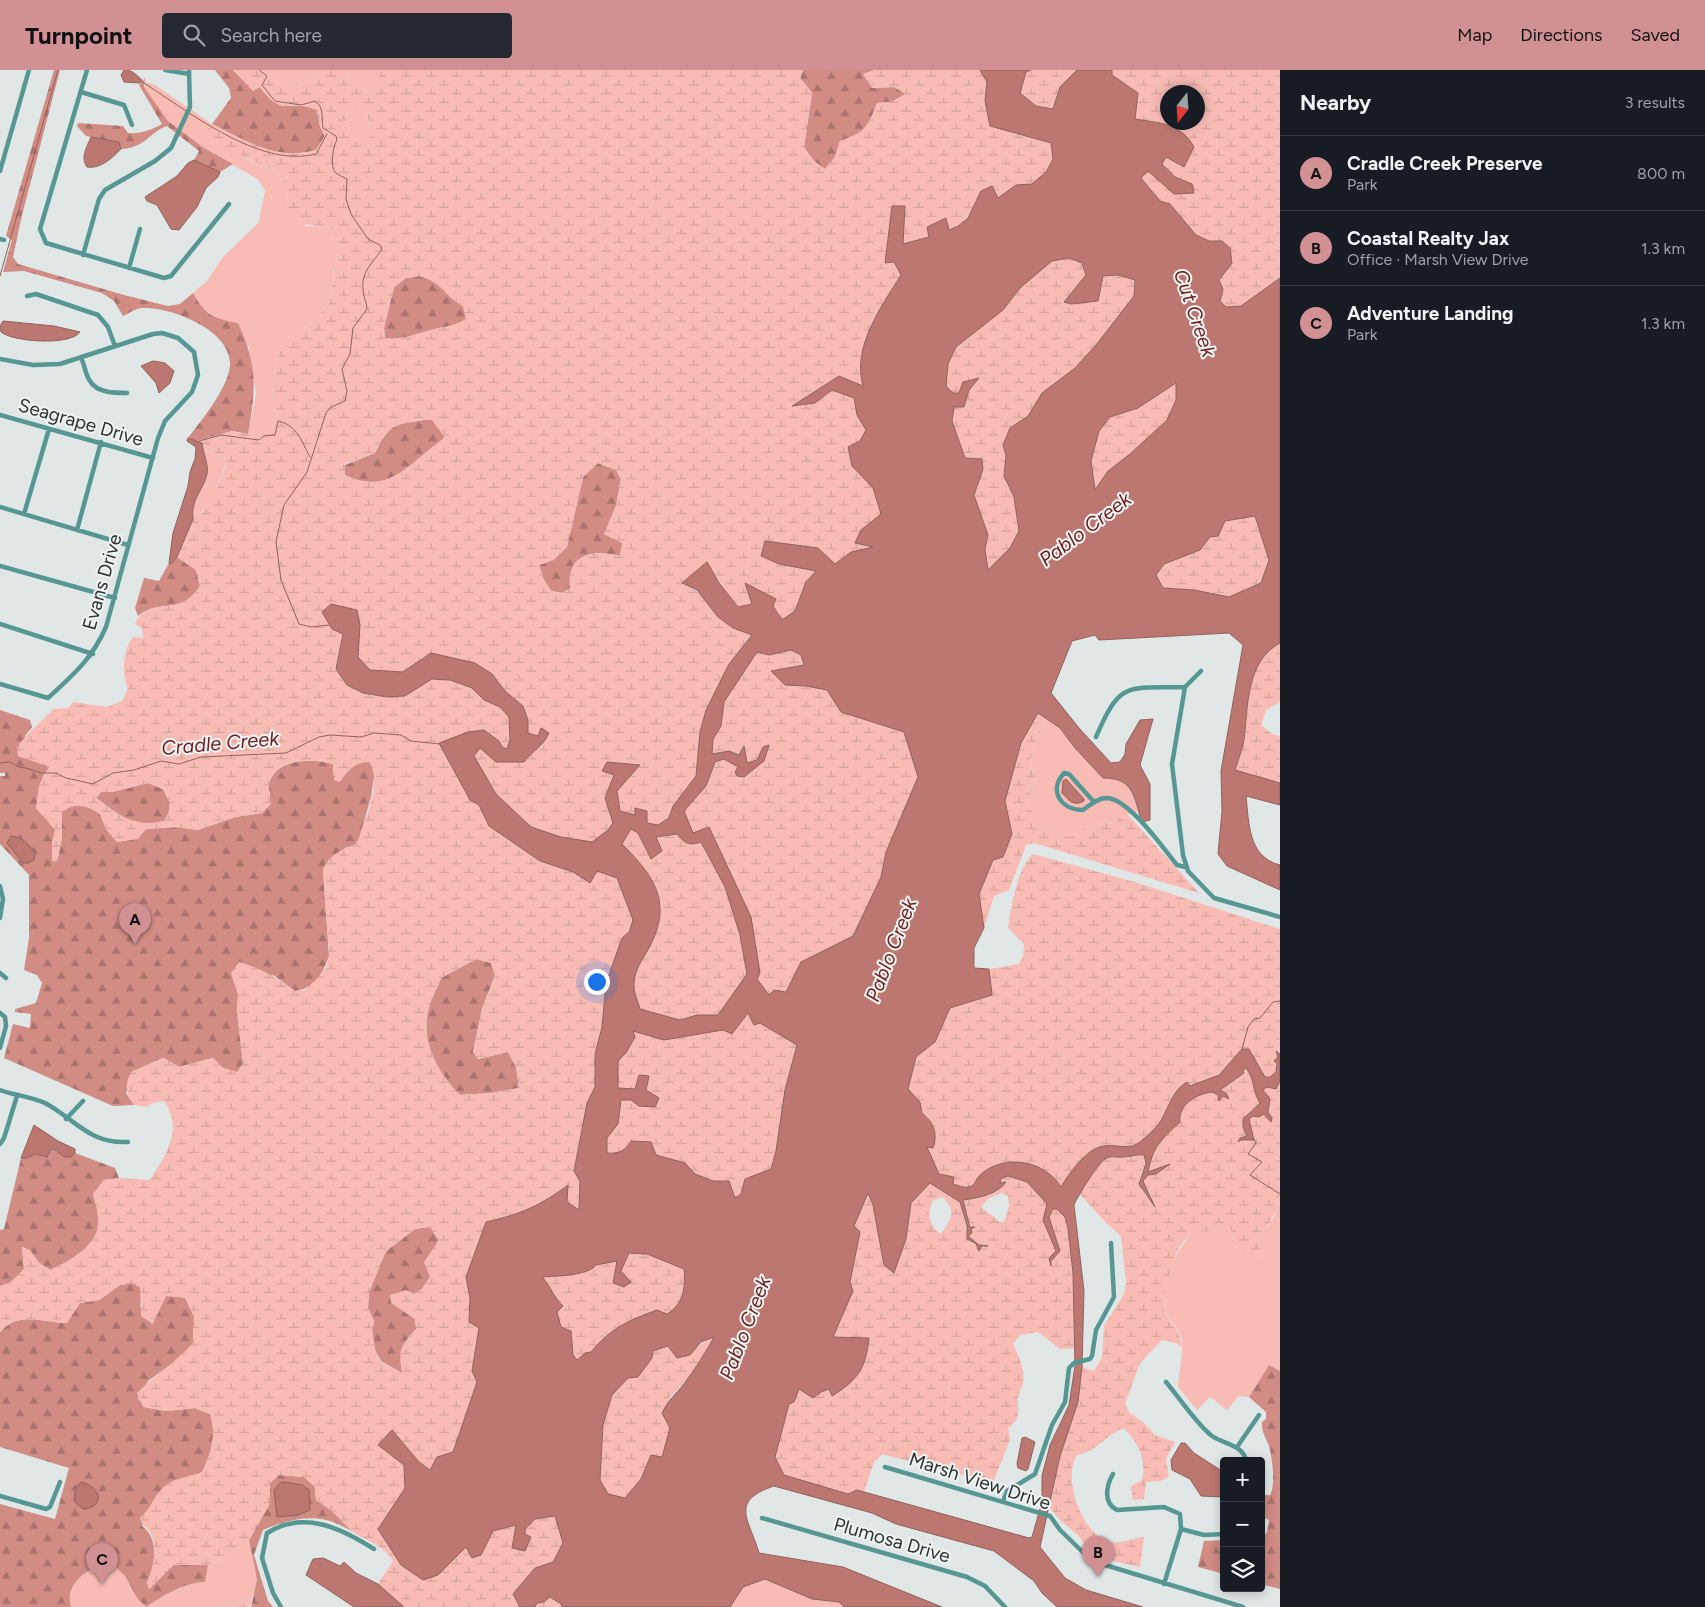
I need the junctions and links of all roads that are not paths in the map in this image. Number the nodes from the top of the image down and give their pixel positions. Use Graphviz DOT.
graph roads {
  1 [pos="29,70"];
  2 [pos="87,70"];
  3 [pos="165,70"];
  4 [pos="189,72"];
  5 [pos="81,92"];
  6 [pos="132,125"];
  7 [pos="0,143"];
  8 [pos="7,145"];
  9 [pos="0,171"];
  10 [pos="229,204"];
  11 [pos="140,229"];
  12 [pos="83,255"];
  13 [pos="129,268"];
  14 [pos="27,296"];
  15 [pos="114,346"];
  16 [pos="81,358"];
  17 [pos="0,359"];
  18 [pos="127,393"];
  19 [pos="0,415"];
  20 [pos="49,429"];
  21 [pos="101,442"];
  22 [pos="153,458"];
  23 [pos="0,507"];
  24 [pos="24,514"];
  25 [pos="77,530"];
  26 [pos="128,545"];
  27 [pos="0,566"];
  28 [pos="115,598"];
  29 [pos="0,624"];
  30 [pos="93,654"];
  31 [pos="1201,671"];
  32 [pos="0,684"];
  33 [pos="1185,687"];
  34 [pos="1096,737"];
  35 [pos="1094,802"];
  36 [pos="1185,867"];
  37 [pos="0,886"];
  38 [pos="1280,917"];
  39 [pos="0,918"];
  40 [pos="0,973"];
  41 [pos="6,978"];
  42 [pos="0,1013"];
  43 [pos="0,1048"];
  44 [pos="0,1090"];
  45 [pos="17,1096"];
  46 [pos="84,1101"];
  47 [pos="66,1118"];
  48 [pos="128,1142"];
  49 [pos="0,1144"];
  50 [pos="1111,1243"];
  51 [pos="1166,1382"];
  52 [pos="1259,1415"];
  53 [pos="1237,1447"];
  54 [pos="1246,1457"];
  55 [pos="885,1467"];
  56 [pos="1113,1474"];
  57 [pos="60,1482"];
  58 [pos="0,1496"];
  59 [pos="1003,1501"];
  60 [pos="762,1518"];
  61 [pos="1181,1529"];
  62 [pos="1220,1534"];
  63 [pos="374,1549"];
  64 [pos="1164,1584"];
  65 [pos="281,1607"];
  66 [pos="1006,1607"];
  67 [pos="1243,1607"];
  1 -- 8 [label="street"];
  2 -- 5 [label="street"];
  3 -- 4 [label="street"];
  4 -- 12 [label="street"];
  5 -- 6 [label="street"];
  5 -- 12 [label="street"];
  7 -- 8 [label="street"];
  8 -- 9 [label="street"];
  10 -- 13 [label="street"];
  11 -- 13 [label="street"];
  12 -- 13 [label="street"];
  14 -- 15 [label="street"];
  15 -- 16 [label="street"];
  15 -- 22 [label="street, Evans Drive"];
  16 -- 17 [label="street"];
  16 -- 18 [label="street"];
  19 -- 20 [label="street, Seagrape Drive"];
  20 -- 21 [label="street, Seagrape Drive"];
  20 -- 24 [label="street"];
  21 -- 22 [label="street, Seagrape Drive"];
  21 -- 25 [label="street"];
  22 -- 26 [label="street, Evans Drive"];
  23 -- 24 [label="street"];
  24 -- 25 [label="street"];
  25 -- 26 [label="street"];
  26 -- 28 [label="street, Evans Drive"];
  27 -- 28 [label="street"];
  28 -- 30 [label="street, Evans Drive"];
  29 -- 30 [label="street"];
  30 -- 32 [label="street, Evans Drive"];
  31 -- 33 [label="street"];
  33 -- 34 [label="street"];
  33 -- 36 [label="street"];
  35 -- 35 [label="street"];
  35 -- 36 [label="street"];
  36 -- 38 [label="street"];
  37 -- 39 [label="street"];
  40 -- 41 [label="street"];
  42 -- 43 [label="street"];
  44 -- 45 [label="street"];
  45 -- 47 [label="street"];
  45 -- 49 [label="street"];
  46 -- 47 [label="street"];
  47 -- 48 [label="street"];
  50 -- 59 [label="street"];
  51 -- 53 [label="street"];
  52 -- 53 [label="street"];
  53 -- 54 [label="street"];
  55 -- 59 [label="street, Marsh View Drive"];
  56 -- 61 [label="street"];
  57 -- 58 [label="street"];
  59 -- 64 [label="street, Marsh View Drive"];
  60 -- 66 [label="street, Plumosa Drive"];
  61 -- 62 [label="street"];
  61 -- 64 [label="street"];
  63 -- 65 [label="street"];
  64 -- 67 [label="street, Marsh View Drive"];
}
